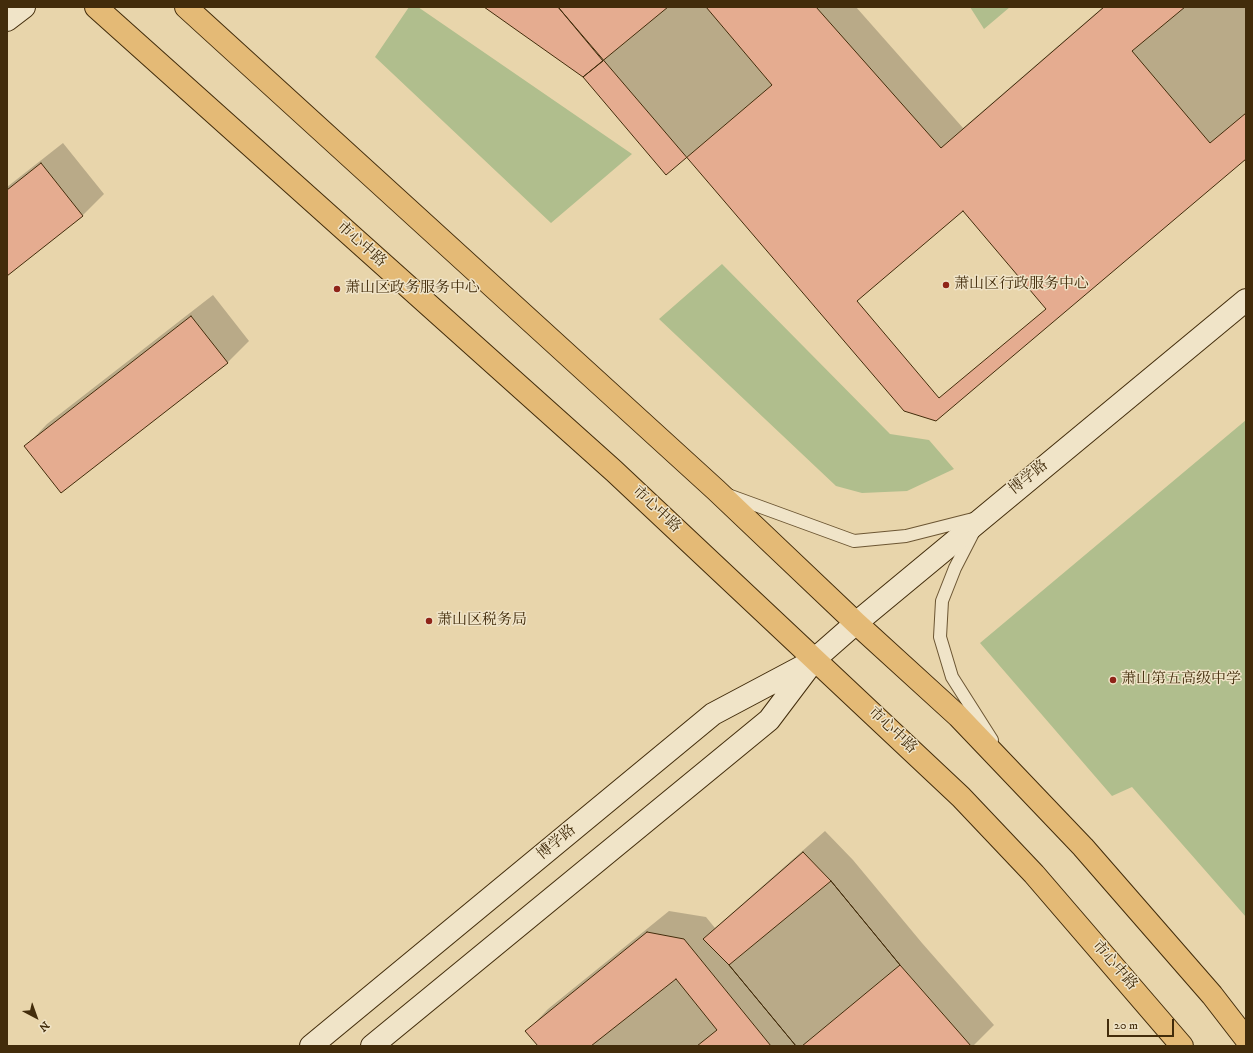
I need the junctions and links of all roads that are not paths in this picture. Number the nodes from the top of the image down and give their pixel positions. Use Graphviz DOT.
graph roads {
  1 [pos="24,7"];
  2 [pos="96,7"];
  3 [pos="186,7"];
  4 [pos="7,20"];
  5 [pos="1246,300"];
  6 [pos="716,490"];
  7 [pos="982,516"];
  8 [pos="856,623"];
  9 [pos="815,659"];
  10 [pos="1012,772"];
  11 [pos="1246,1039"];
  12 [pos="311,1046"];
  13 [pos="372,1046"];
  14 [pos="1182,1046"];
  1 -- 4 [label="street"];
  2 -- 9 [label="main road, 市心中路"];
  3 -- 6 [label="main road"];
  5 -- 7 [label="street, 博学路"];
  6 -- 7 [label="lane"];
  6 -- 8 [label="main road"];
  7 -- 8 [label="street, 博学路"];
  7 -- 10 [label="lane"];
  8 -- 9 [label="street, 博学路"];
  8 -- 10 [label="main road"];
  9 -- 12 [label="street, 博学路"];
  9 -- 13 [label="street, 博学路"];
  9 -- 14 [label="main road, 市心中路"];
  10 -- 11 [label="main road"];
}
